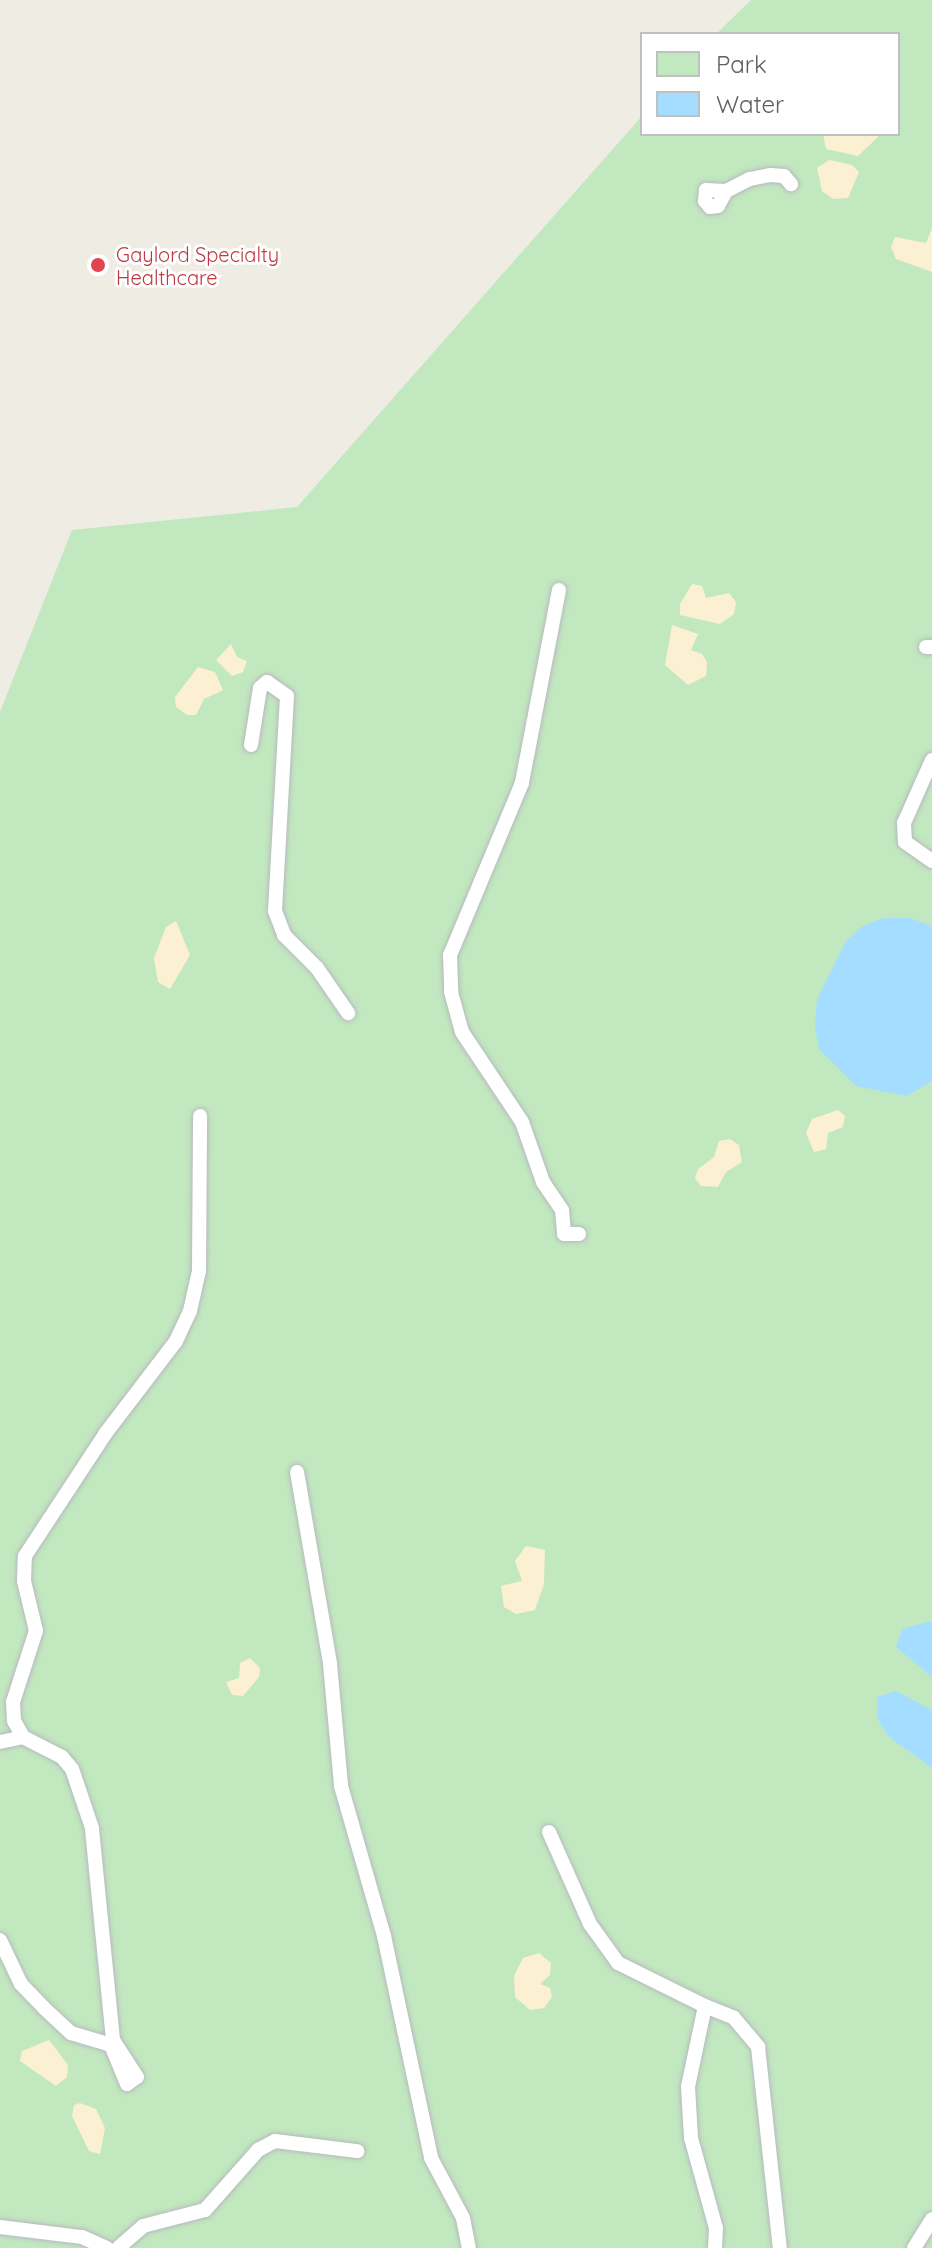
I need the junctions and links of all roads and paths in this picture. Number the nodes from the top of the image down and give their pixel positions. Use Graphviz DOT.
graph roads {
  1 [pos="791,184"];
  2 [pos="726,191"];
  3 [pos="559,590"];
  4 [pos="251,745"];
  5 [pos="932,760"];
  6 [pos="932,861"];
  7 [pos="348,1013"];
  8 [pos="200,1116"];
  9 [pos="579,1234"];
  10 [pos="297,1472"];
  11 [pos="23,1737"];
  12 [pos="0,1742"];
  13 [pos="549,1832"];
  14 [pos="0,1940"];
  15 [pos="705,2006"];
  16 [pos="357,2151"];
  17 [pos="931,2224"];
  18 [pos="0,2227"];
  19 [pos="122,2242"];
  20 [pos="105,2246"];
  21 [pos="469,2248"];
  22 [pos="715,2248"];
  23 [pos="780,2248"];
  24 [pos="914,2248"];
  1 -- 2 [label="lane"];
  3 -- 9 [label="lane"];
  4 -- 7 [label="lane"];
  5 -- 6 [label="lane"];
  8 -- 11 [label="lane"];
  10 -- 21 [label="lane"];
  11 -- 12 [label="lane"];
  11 -- 14 [label="lane"];
  13 -- 15 [label="lane"];
  15 -- 22 [label="lane"];
  15 -- 23 [label="lane"];
  16 -- 19 [label="lane"];
  17 -- 24 [label="lane"];
  18 -- 20 [label="lane"];
  19 -- 20 [label="lane"];
}
